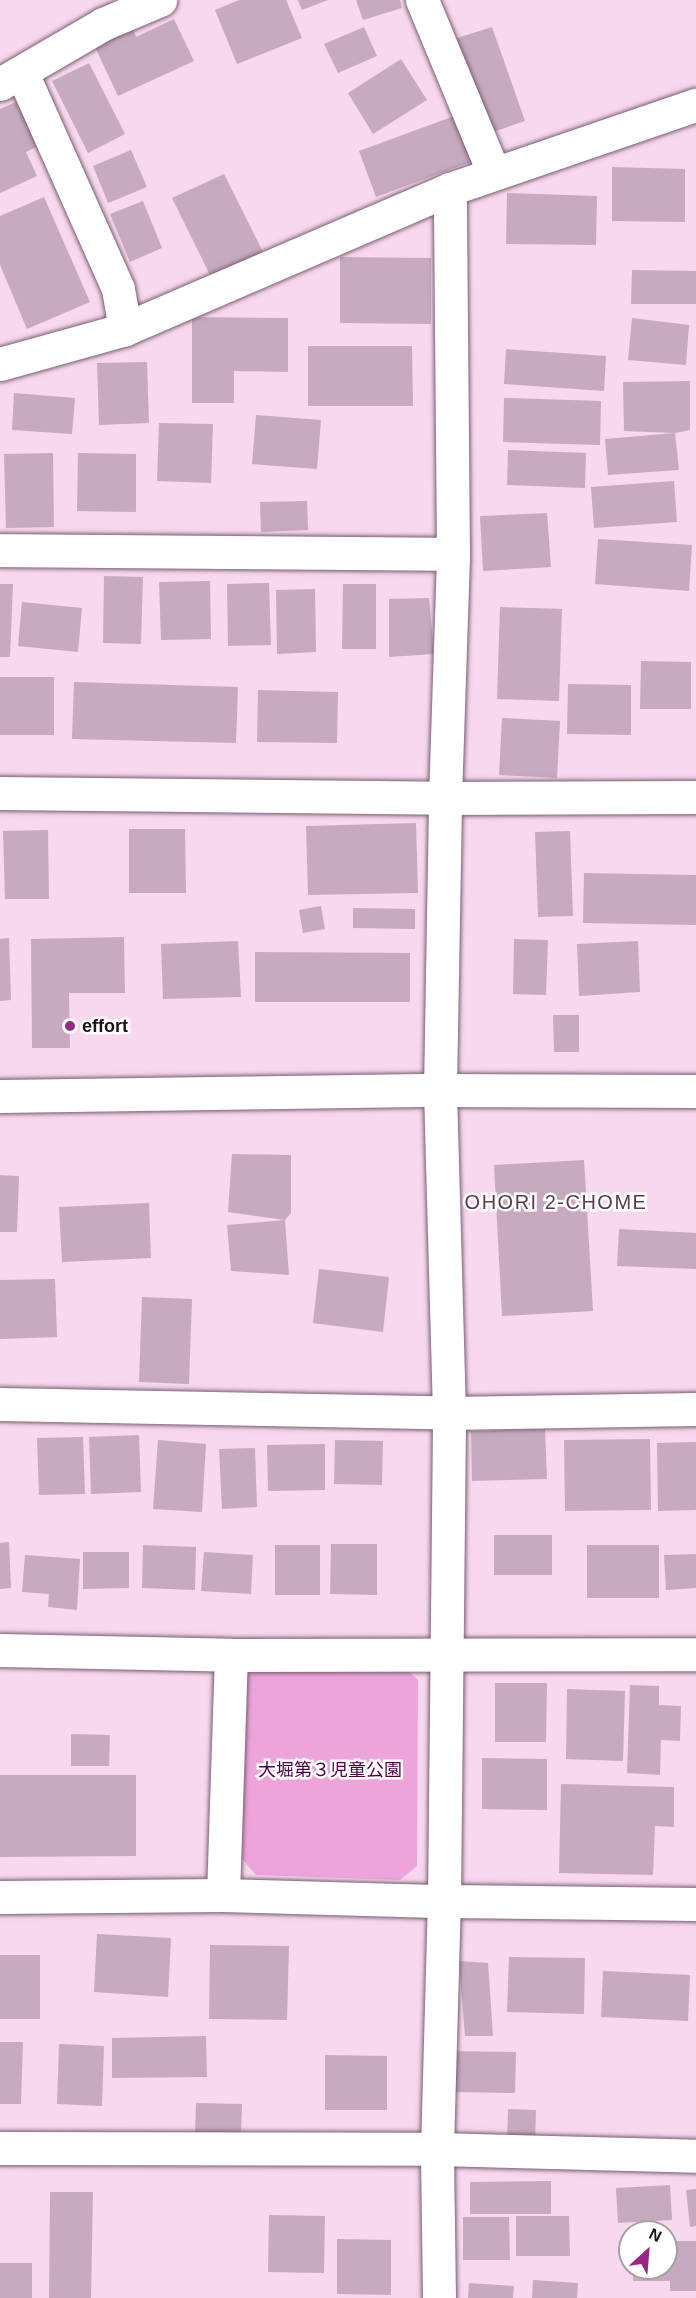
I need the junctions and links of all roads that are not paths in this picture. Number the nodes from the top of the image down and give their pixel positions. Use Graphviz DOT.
graph roads {
  1 [pos="160,0"];
  2 [pos="422,0"];
  3 [pos="11,78"];
  4 [pos="696,105"];
  5 [pos="494,174"];
  6 [pos="450,189"];
  7 [pos="125,329"];
  8 [pos="0,364"];
  9 [pos="0,550"];
  10 [pos="453,555"];
  11 [pos="0,793"];
  12 [pos="696,797"];
  13 [pos="445,798"];
  14 [pos="440,1090"];
  15 [pos="696,1091"];
  16 [pos="0,1096"];
  17 [pos="0,1404"];
  18 [pos="696,1409"];
  19 [pos="449,1413"];
  20 [pos="0,1650"];
  21 [pos="696,1654"];
  22 [pos="231,1655"];
  23 [pos="446,1655"];
  24 [pos="223,1895"];
  25 [pos="0,1897"];
  26 [pos="444,1901"];
  27 [pos="696,1904"];
  28 [pos="0,2148"];
  29 [pos="437,2149"];
  30 [pos="696,2156"];
  31 [pos="439,2298"];
  1 -- 3 [label="street"];
  2 -- 5 [label="street"];
  3 -- 7 [label="street"];
  4 -- 5 [label="street"];
  5 -- 6 [label="street"];
  6 -- 7 [label="street"];
  6 -- 10 [label="street"];
  7 -- 8 [label="street"];
  9 -- 10 [label="street"];
  10 -- 13 [label="street"];
  11 -- 13 [label="street"];
  12 -- 13 [label="street"];
  13 -- 14 [label="street"];
  14 -- 15 [label="street"];
  14 -- 16 [label="street"];
  14 -- 19 [label="street"];
  17 -- 19 [label="street"];
  18 -- 19 [label="street"];
  19 -- 23 [label="street"];
  20 -- 22 [label="street"];
  21 -- 23 [label="street"];
  22 -- 23 [label="street"];
  22 -- 24 [label="street"];
  23 -- 26 [label="street"];
  24 -- 25 [label="street"];
  24 -- 26 [label="street"];
  26 -- 27 [label="street"];
  26 -- 29 [label="street"];
  28 -- 29 [label="street"];
  29 -- 30 [label="street"];
  29 -- 31 [label="street"];
}
